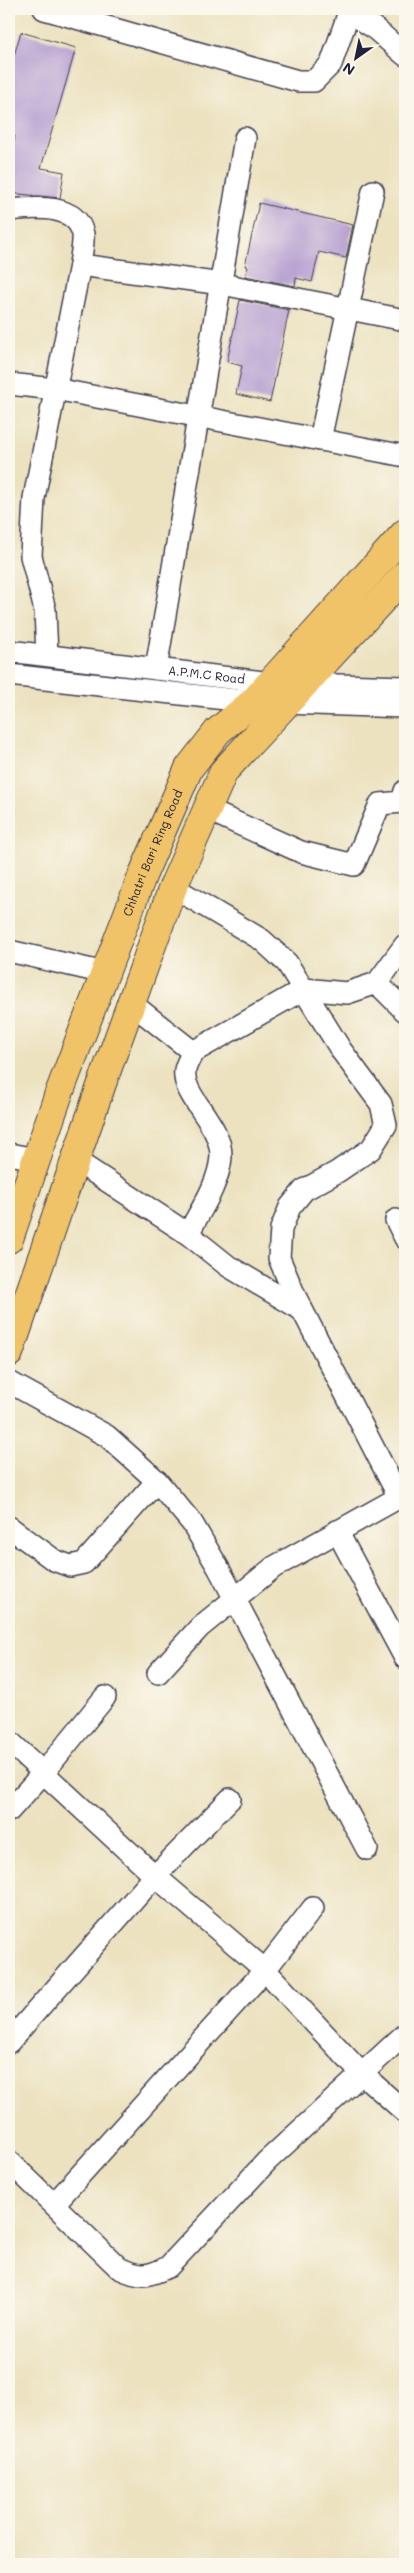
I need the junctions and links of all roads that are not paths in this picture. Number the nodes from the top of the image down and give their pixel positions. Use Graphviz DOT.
graph roads {
  1 [pos="44,9"];
  2 [pos="350,10"];
  3 [pos="405,55"];
  4 [pos="245,138"];
  5 [pos="373,191"];
  6 [pos="9,210"];
  7 [pos="80,265"];
  8 [pos="222,284"];
  9 [pos="348,307"];
  10 [pos="400,319"];
  11 [pos="9,384"];
  12 [pos="55,389"];
  13 [pos="200,416"];
  14 [pos="320,440"];
  15 [pos="405,456"];
  16 [pos="405,533"];
  17 [pos="405,575"];
  18 [pos="9,651"];
  19 [pos="47,655"];
  20 [pos="156,668"];
  21 [pos="9,675"];
  22 [pos="405,687"];
  23 [pos="278,693"];
  24 [pos="405,707"];
  25 [pos="405,791"];
  26 [pos="208,810"];
  27 [pos="173,887"];
  28 [pos="405,945"];
  29 [pos="9,951"];
  30 [pos="106,973"];
  31 [pos="377,982"];
  32 [pos="304,989"];
  33 [pos="131,1003"];
  34 [pos="405,1011"];
  35 [pos="193,1052"];
  36 [pos="9,1154"];
  37 [pos="36,1159"];
  38 [pos="75,1160"];
  39 [pos="188,1234"];
  40 [pos="9,1239"];
  41 [pos="302,1310"];
  42 [pos="9,1353"];
  43 [pos="9,1382"];
  44 [pos="157,1481"];
  45 [pos="402,1496"];
  46 [pos="9,1527"];
  47 [pos="336,1531"];
  48 [pos="235,1600"];
  49 [pos="405,1658"];
  50 [pos="158,1673"];
  51 [pos="104,1697"];
  52 [pos="9,1741"];
  53 [pos="44,1772"];
  54 [pos="230,1799"];
  55 [pos="9,1811"];
  56 [pos="367,1850"];
  57 [pos="155,1876"];
  58 [pos="314,1908"];
  59 [pos="265,1970"];
  60 [pos="405,2034"];
  61 [pos="9,2042"];
  62 [pos="361,2073"];
  63 [pos="405,2112"];
  64 [pos="9,2161"];
  65 [pos="54,2204"];
  1 -- 2 [label="street"];
  2 -- 3 [label="street"];
  4 -- 8 [label="street"];
  5 -- 9 [label="street"];
  6 -- 7 [label="street"];
  7 -- 8 [label="street"];
  7 -- 12 [label="street"];
  8 -- 9 [label="street"];
  8 -- 13 [label="street"];
  9 -- 10 [label="street"];
  9 -- 14 [label="street"];
  11 -- 12 [label="street"];
  12 -- 13 [label="street"];
  12 -- 19 [label="street"];
  13 -- 14 [label="street"];
  13 -- 20 [label="street"];
  14 -- 15 [label="street"];
  16 -- 23 [label="main road, Chhatri Bari Ring Road"];
  17 -- 23 [label="main road"];
  18 -- 19 [label="street, A.P.M.C Road"];
  19 -- 20 [label="street, A.P.M.C Road"];
  20 -- 23 [label="street, A.P.M.C Road"];
  21 -- 23 [label="street, A.P.M.C Road"];
  22 -- 23 [label="street, A.P.M.C Road"];
  23 -- 24 [label="street, A.P.M.C Road"];
  23 -- 26 [label="main road"];
  23 -- 30 [label="main road, Chhatri Bari Ring Road"];
  25 -- 26 [label="street"];
  26 -- 27 [label="main road"];
  27 -- 32 [label="street"];
  27 -- 33 [label="main road"];
  28 -- 31 [label="street"];
  29 -- 30 [label="street"];
  30 -- 37 [label="main road, Chhatri Bari Ring Road"];
  31 -- 32 [label="street"];
  31 -- 34 [label="street"];
  32 -- 35 [label="street"];
  32 -- 41 [label="street"];
  33 -- 35 [label="street"];
  33 -- 38 [label="main road"];
  35 -- 39 [label="street"];
  36 -- 37 [label="street"];
  37 -- 40 [label="main road, Chhatri Bari Ring Road"];
  38 -- 39 [label="street"];
  38 -- 42 [label="main road"];
  39 -- 41 [label="street"];
  41 -- 45 [label="street"];
  43 -- 44 [label="street"];
  44 -- 46 [label="street"];
  44 -- 48 [label="street"];
  45 -- 47 [label="street"];
  47 -- 48 [label="street"];
  47 -- 49 [label="street"];
  48 -- 50 [label="street"];
  48 -- 56 [label="street"];
  51 -- 53 [label="street"];
  52 -- 53 [label="street"];
  53 -- 55 [label="street"];
  53 -- 57 [label="street"];
  54 -- 57 [label="street"];
  57 -- 59 [label="street"];
  57 -- 61 [label="street"];
  58 -- 59 [label="street"];
  59 -- 62 [label="street"];
  59 -- 65 [label="street"];
  60 -- 62 [label="street"];
  62 -- 63 [label="street"];
  62 -- 65 [label="street"];
  64 -- 65 [label="street"];
}
